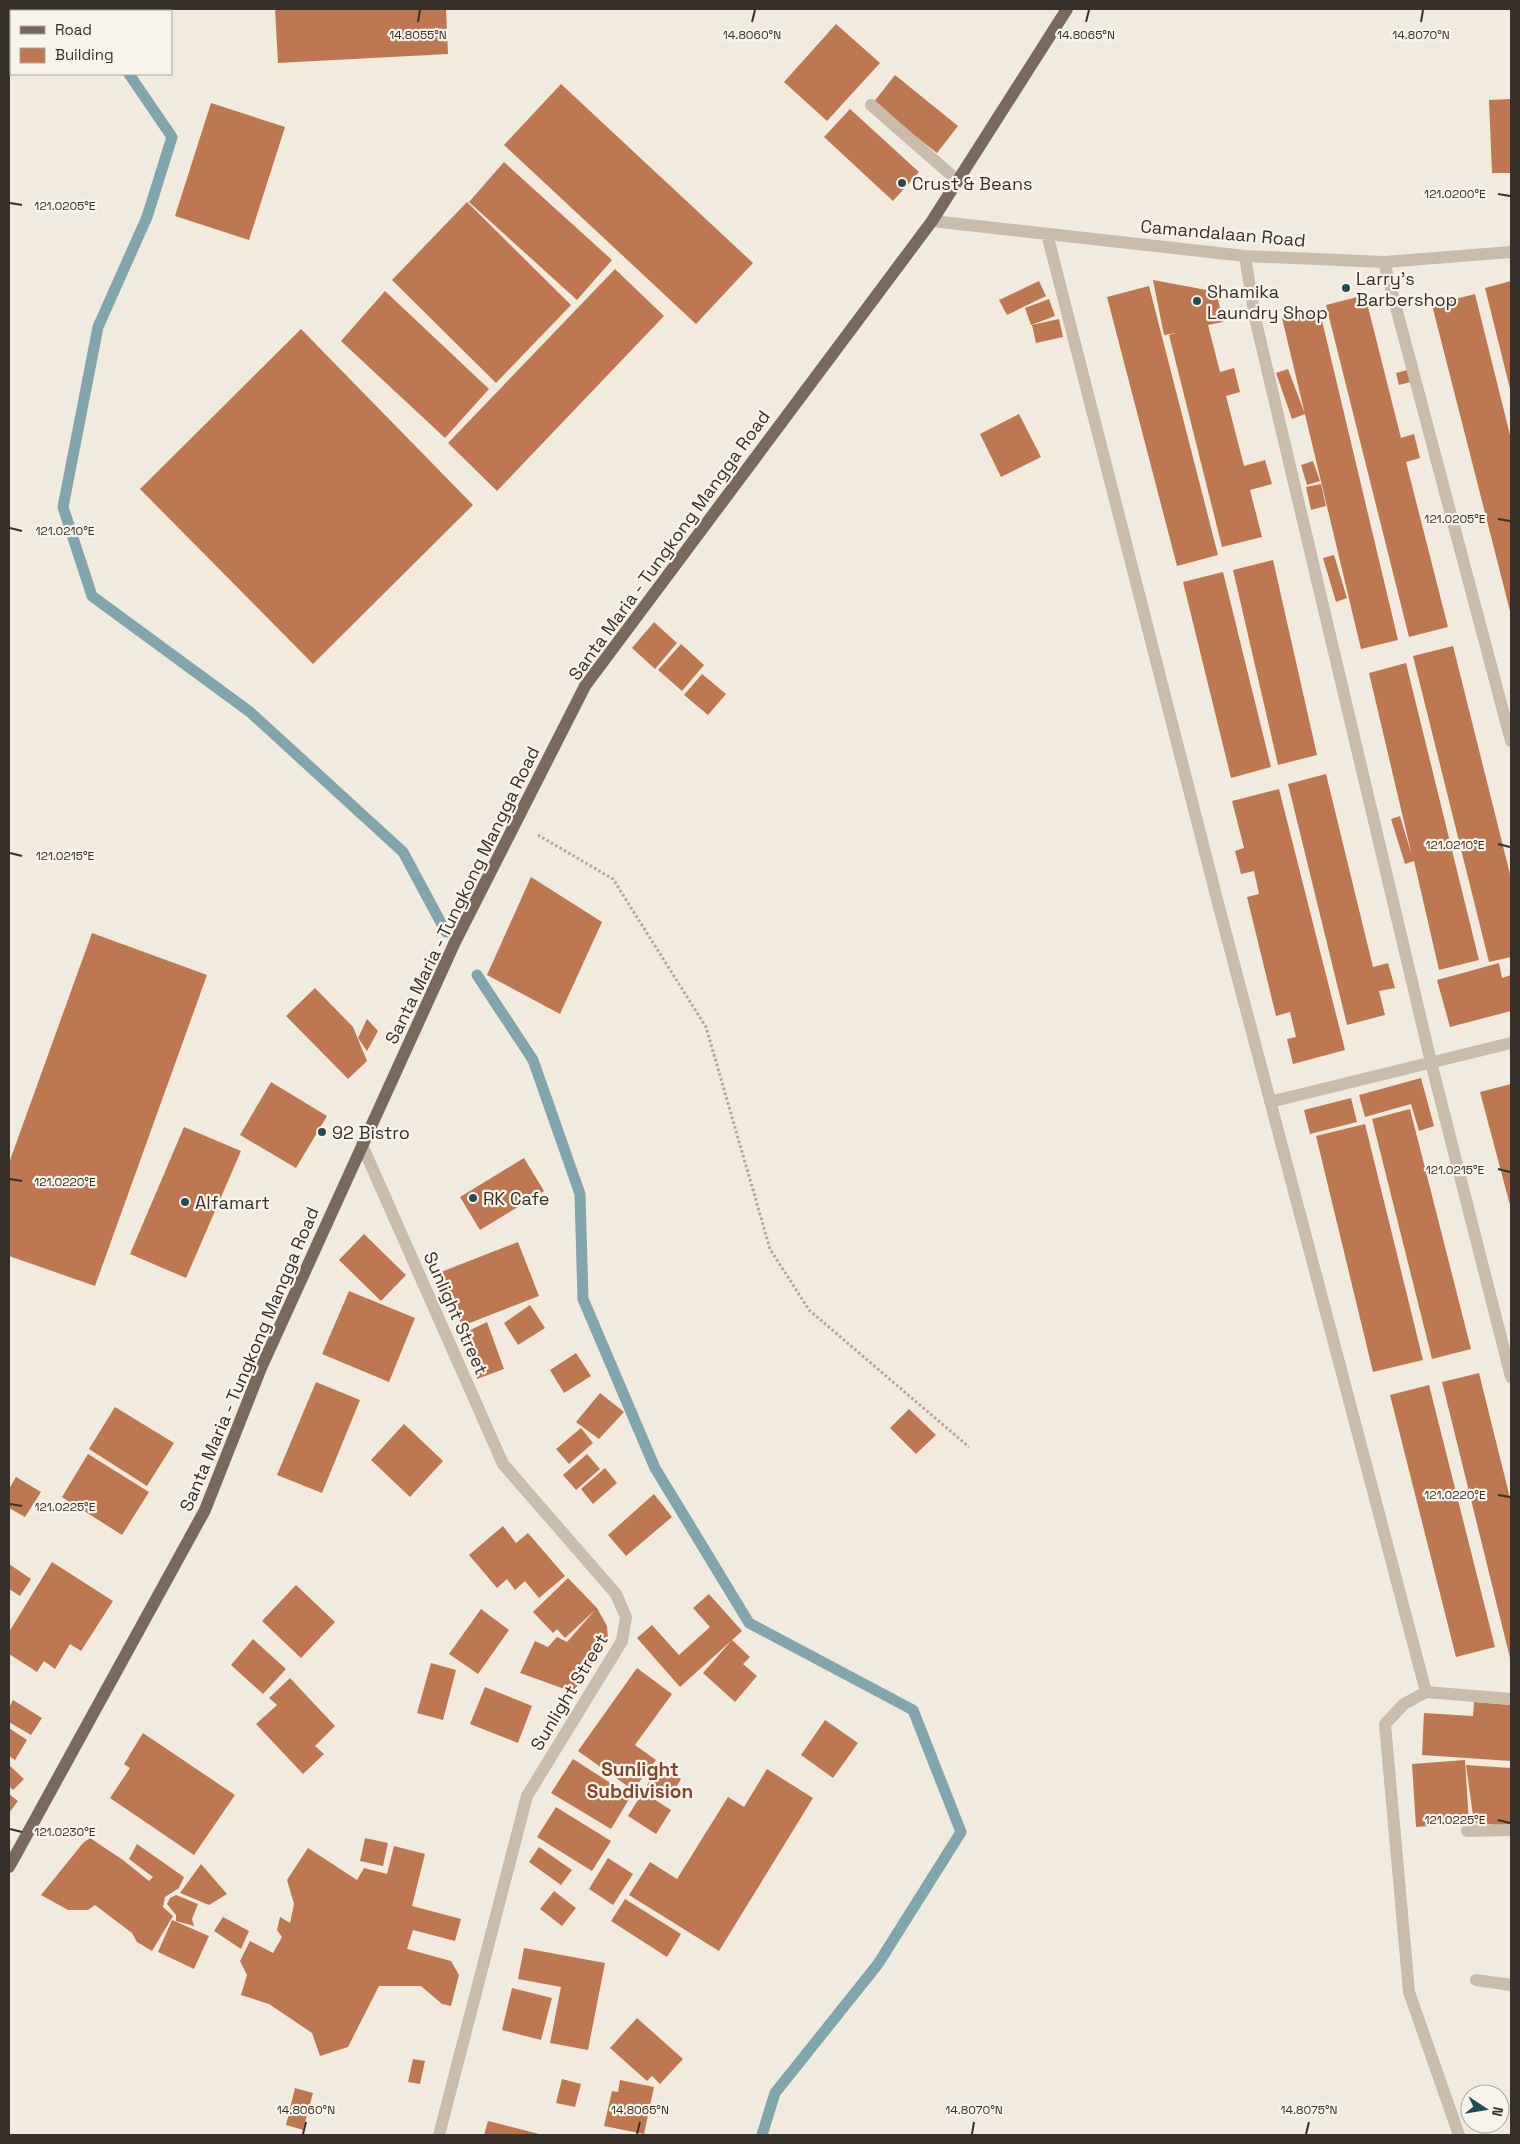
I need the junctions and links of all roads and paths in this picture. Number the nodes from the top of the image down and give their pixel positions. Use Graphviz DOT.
graph roads {
  1 [pos="1068,9"];
  2 [pos="872,105"];
  3 [pos="958,181"];
  4 [pos="932,221"];
  5 [pos="1047,234"];
  6 [pos="1511,252"];
  7 [pos="1245,256"];
  8 [pos="1384,262"];
  9 [pos="1511,741"];
  10 [pos="516,822"];
  11 [pos="1511,1043"];
  12 [pos="1431,1062"];
  13 [pos="1270,1102"];
  14 [pos="362,1145"];
  15 [pos="1511,1376"];
  16 [pos="969,1447"];
  17 [pos="1426,1692"];
  18 [pos="1511,1699"];
  19 [pos="1467,1830"];
  20 [pos="1511,1830"];
  21 [pos="9,1867"];
  22 [pos="1476,1980"];
  23 [pos="1511,1985"];
  24 [pos="439,2135"];
  25 [pos="1459,2135"];
  1 -- 3 [label="main road, Santa Maria - Tungkong Mangga Road"];
  2 -- 3 [label="street"];
  3 -- 4 [label="main road, Santa Maria - Tungkong Mangga Road"];
  4 -- 5 [label="street, Camandalaan Road"];
  4 -- 10 [label="main road, Santa Maria - Tungkong Mangga Road"];
  5 -- 7 [label="street, Camandalaan Road"];
  5 -- 13 [label="street"];
  6 -- 8 [label="street, Camandalaan Road"];
  7 -- 8 [label="street, Camandalaan Road"];
  7 -- 12 [label="street"];
  8 -- 9 [label="street"];
  10 -- 14 [label="main road, Santa Maria - Tungkong Mangga Road"];
  10 -- 16 [label="path"];
  11 -- 12 [label="street"];
  12 -- 13 [label="street"];
  12 -- 15 [label="street"];
  13 -- 17 [label="street"];
  14 -- 21 [label="main road, Santa Maria - Tungkong Mangga Road"];
  14 -- 24 [label="street, Sunlight Street"];
  17 -- 18 [label="street"];
  17 -- 25 [label="street"];
  19 -- 20 [label="street"];
  22 -- 23 [label="street"];
}
